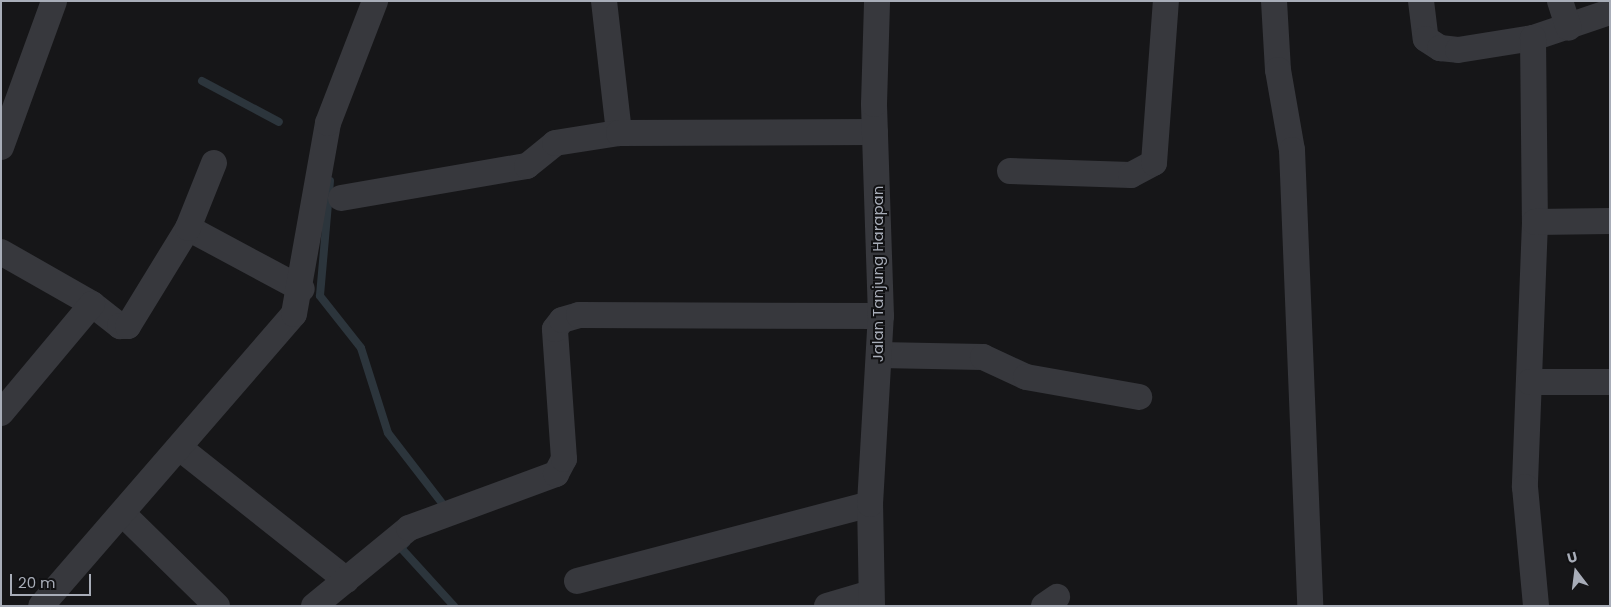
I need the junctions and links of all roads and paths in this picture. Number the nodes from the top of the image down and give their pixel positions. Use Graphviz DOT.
graph roads {
  1 [pos="54,1"];
  2 [pos="375,1"];
  3 [pos="604,1"];
  4 [pos="877,1"];
  5 [pos="1166,1"];
  6 [pos="1274,1"];
  7 [pos="1421,1"];
  8 [pos="1560,1"];
  9 [pos="1610,12"];
  10 [pos="1569,28"];
  11 [pos="1533,38"];
  12 [pos="875,132"];
  13 [pos="619,133"];
  14 [pos="1,147"];
  15 [pos="214,163"];
  16 [pos="1010,171"];
  17 [pos="341,198"];
  18 [pos="1610,221"];
  19 [pos="1535,222"];
  20 [pos="188,228"];
  21 [pos="1,252"];
  22 [pos="302,289"];
  23 [pos="92,304"];
  24 [pos="881,316"];
  25 [pos="879,355"];
  26 [pos="1530,382"];
  27 [pos="1610,382"];
  28 [pos="1139,397"];
  29 [pos="1,413"];
  30 [pos="181,449"];
  31 [pos="870,504"];
  32 [pos="122,513"];
  33 [pos="346,580"];
  34 [pos="577,581"];
  35 [pos="871,599"];
  36 [pos="41,606"];
  37 [pos="217,606"];
  38 [pos="314,606"];
  39 [pos="828,606"];
  40 [pos="1310,606"];
  41 [pos="1536,606"];
  1 -- 14 [label="street"];
  2 -- 22 [label="street"];
  3 -- 13 [label="street"];
  4 -- 12 [label="street, Jalan Tanjung Harapan"];
  5 -- 16 [label="street"];
  6 -- 40 [label="street"];
  7 -- 11 [label="street"];
  8 -- 10 [label="street"];
  9 -- 10 [label="street"];
  10 -- 11 [label="street"];
  11 -- 19 [label="street"];
  12 -- 13 [label="street"];
  12 -- 24 [label="street, Jalan Tanjung Harapan"];
  13 -- 17 [label="street"];
  15 -- 20 [label="street"];
  18 -- 19 [label="street"];
  19 -- 26 [label="street"];
  20 -- 22 [label="street"];
  20 -- 23 [label="street"];
  21 -- 23 [label="street"];
  22 -- 30 [label="street"];
  23 -- 29 [label="street"];
  24 -- 25 [label="street, Jalan Tanjung Harapan"];
  24 -- 33 [label="street"];
  25 -- 28 [label="street"];
  25 -- 31 [label="street, Jalan Tanjung Harapan"];
  26 -- 27 [label="street"];
  26 -- 41 [label="street"];
  30 -- 32 [label="street"];
  30 -- 33 [label="street"];
  31 -- 34 [label="street"];
  31 -- 35 [label="street, Jalan Tanjung Harapan"];
  32 -- 36 [label="street"];
  32 -- 37 [label="street"];
  33 -- 38 [label="street"];
  35 -- 39 [label="street"];
}
